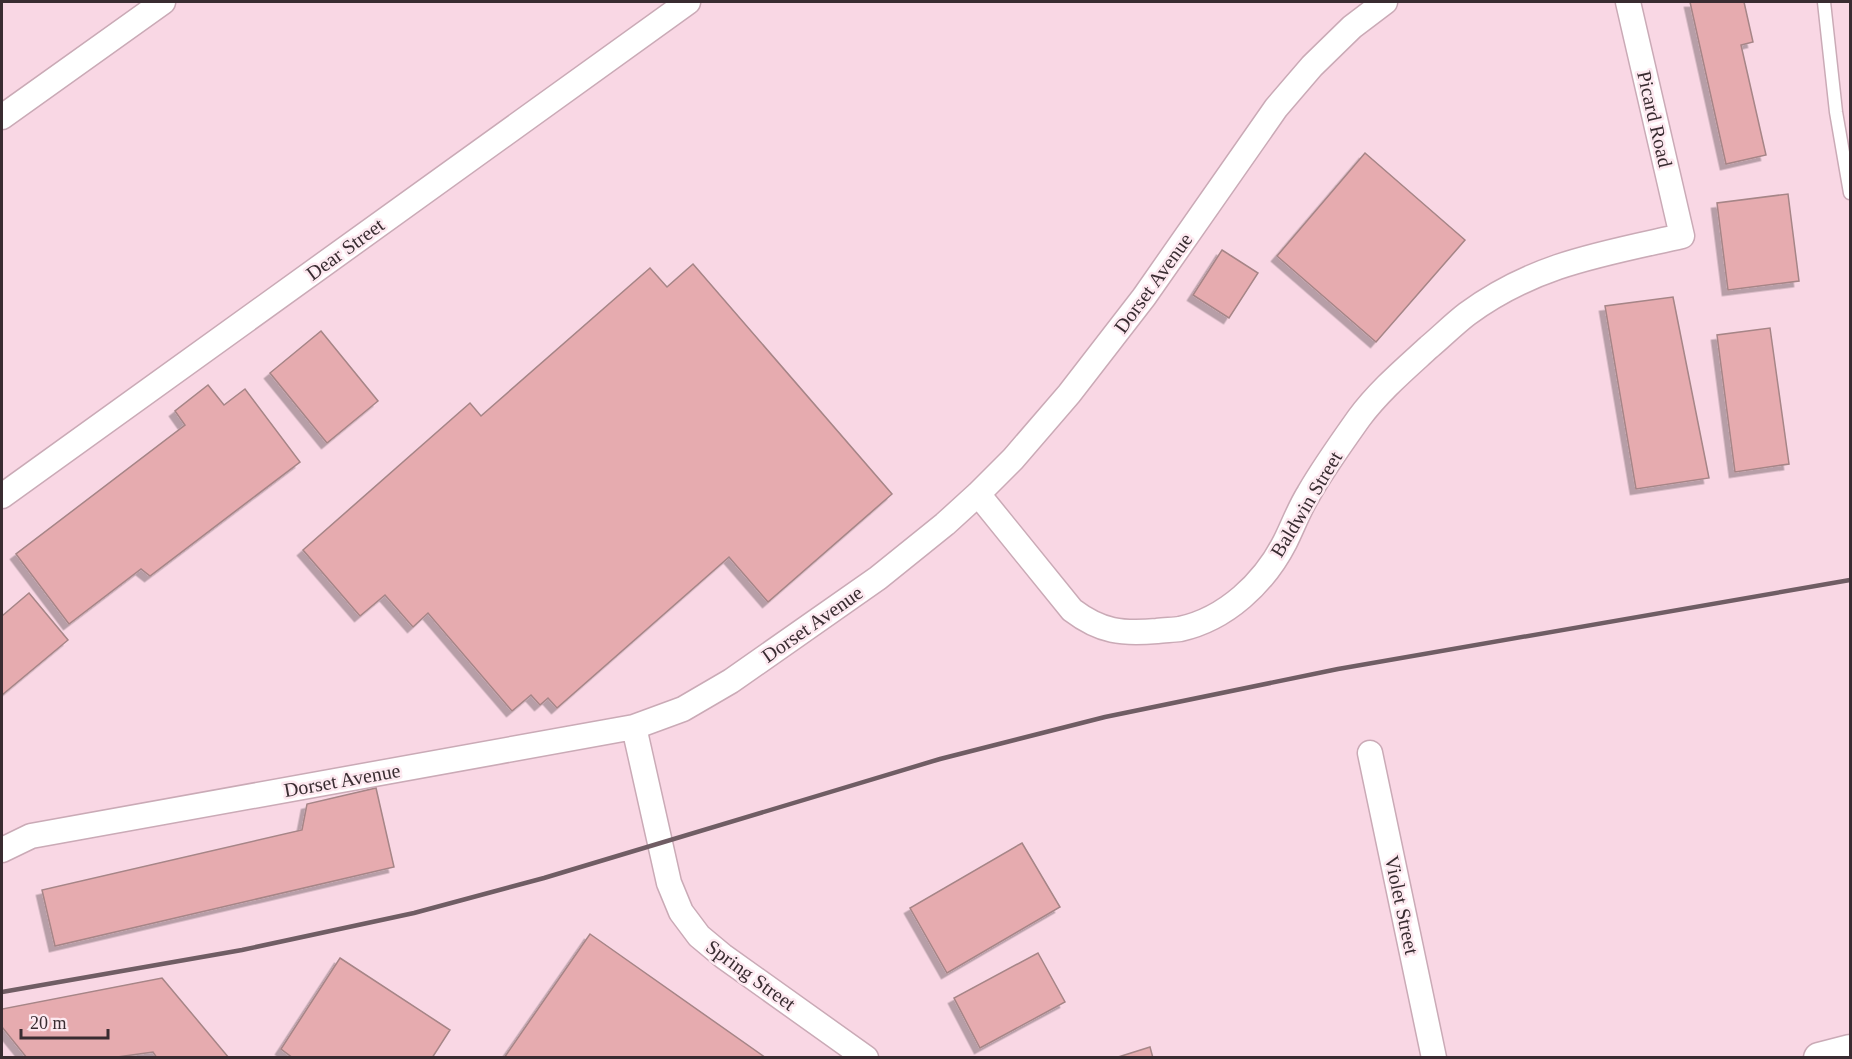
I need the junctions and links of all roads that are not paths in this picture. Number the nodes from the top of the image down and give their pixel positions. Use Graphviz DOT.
graph roads {
  1 [pos="163,2"];
  2 [pos="688,2"];
  3 [pos="1385,2"];
  4 [pos="1628,2"];
  5 [pos="1824,2"];
  6 [pos="2,117"];
  7 [pos="1851,193"];
  8 [pos="1682,236"];
  9 [pos="978,494"];
  10 [pos="2,496"];
  11 [pos="634,728"];
  12 [pos="1370,753"];
  13 [pos="2,850"];
  14 [pos="1851,1050"];
  15 [pos="866,1058"];
  16 [pos="1434,1058"];
  17 [pos="1819,1058"];
  1 -- 6 [label="street"];
  2 -- 10 [label="street, Dear Street"];
  3 -- 9 [label="street, Dorset Avenue"];
  4 -- 8 [label="street, Picard Road"];
  5 -- 7 [label="lane"];
  8 -- 9 [label="street, Baldwin Street"];
  9 -- 11 [label="street, Dorset Avenue"];
  11 -- 13 [label="street, Dorset Avenue"];
  11 -- 15 [label="street, Spring Street"];
  12 -- 16 [label="street, Violet Street"];
  14 -- 17 [label="street"];
}
